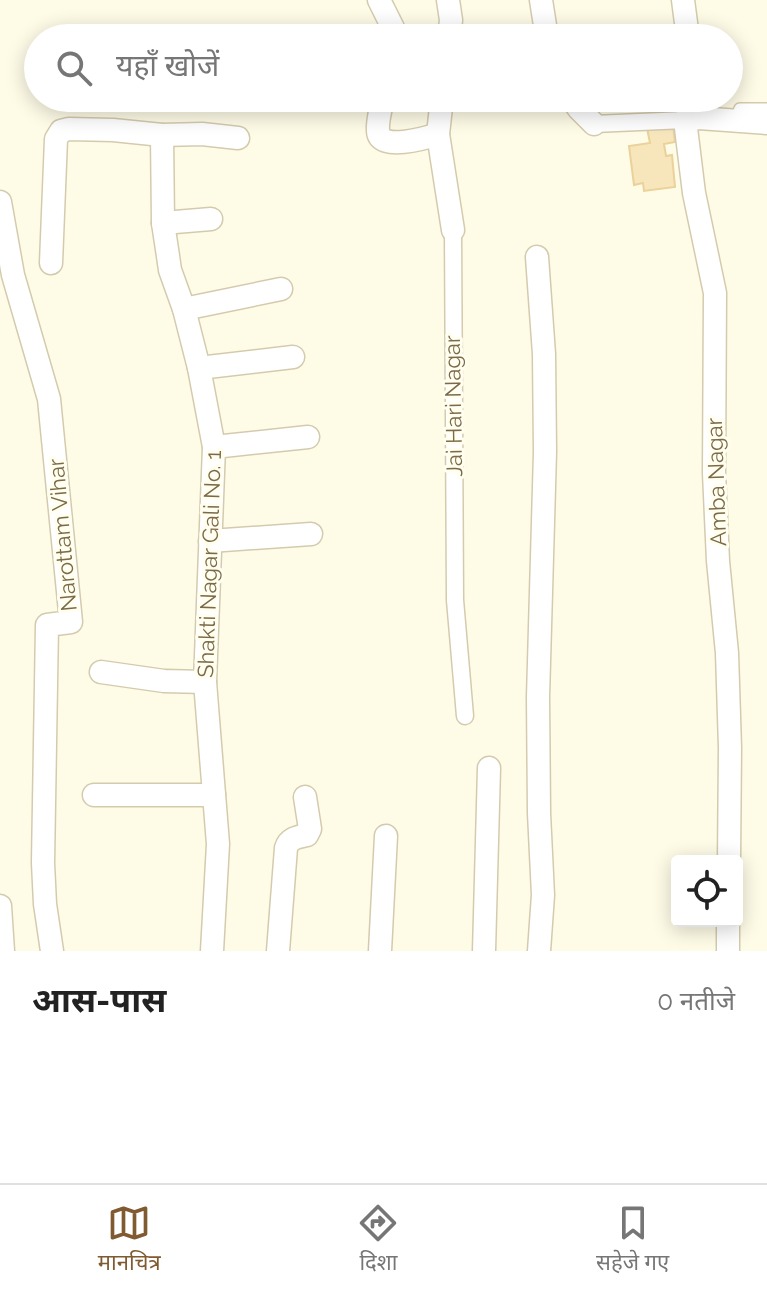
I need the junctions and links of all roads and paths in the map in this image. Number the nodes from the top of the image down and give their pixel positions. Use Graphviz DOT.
graph roads {
  1 [pos="379,0"];
  2 [pos="448,0"];
  3 [pos="541,0"];
  4 [pos="683,0"];
  5 [pos="391,24"];
  6 [pos="451,24"];
  7 [pos="545,24"];
  8 [pos="686,24"];
  9 [pos="743,109"];
  10 [pos="767,109"];
  11 [pos="381,112"];
  12 [pos="440,112"];
  13 [pos="582,112"];
  14 [pos="694,112"];
  15 [pos="739,112"];
  16 [pos="735,120"];
  17 [pos="767,123"];
  18 [pos="594,124"];
  19 [pos="438,134"];
  20 [pos="162,135"];
  21 [pos="238,138"];
  22 [pos="0,202"];
  23 [pos="211,219"];
  24 [pos="163,223"];
  25 [pos="453,230"];
  26 [pos="537,257"];
  27 [pos="51,263"];
  28 [pos="281,289"];
  29 [pos="184,309"];
  30 [pos="293,357"];
  31 [pos="199,368"];
  32 [pos="308,437"];
  33 [pos="214,447"];
  34 [pos="311,534"];
  35 [pos="210,541"];
  36 [pos="101,672"];
  37 [pos="205,682"];
  38 [pos="465,716"];
  39 [pos="489,768"];
  40 [pos="94,795"];
  41 [pos="214,795"];
  42 [pos="305,797"];
  43 [pos="386,836"];
  44 [pos="729,855"];
  45 [pos="0,906"];
  46 [pos="728,927"];
  47 [pos="3,951"];
  48 [pos="52,951"];
  49 [pos="212,951"];
  50 [pos="278,951"];
  51 [pos="380,951"];
  52 [pos="484,951"];
  53 [pos="539,951"];
  54 [pos="728,951"];
  1 -- 5 [label="street"];
  2 -- 6 [label="street"];
  3 -- 7 [label="street"];
  4 -- 8 [label="street"];
  9 -- 10 [label="lane"];
  11 -- 19 [label="street"];
  12 -- 19 [label="street, Jai Hari Nagar"];
  13 -- 18 [label="street"];
  14 -- 16 [label="street"];
  14 -- 18 [label="street"];
  14 -- 44 [label="street, Amba Nagar"];
  15 -- 16 [label="lane"];
  16 -- 17 [label="street"];
  19 -- 25 [label="street, Jai Hari Nagar"];
  20 -- 21 [label="street"];
  20 -- 24 [label="street, Shakti Nagar Gali No. 1"];
  20 -- 27 [label="street"];
  22 -- 48 [label="street, Narottam Vihar"];
  23 -- 24 [label="street"];
  24 -- 29 [label="street, Shakti Nagar Gali No. 1"];
  25 -- 38 [label="street, Jai Hari Nagar"];
  26 -- 53 [label="street"];
  28 -- 29 [label="street"];
  29 -- 31 [label="street, Shakti Nagar Gali No. 1"];
  30 -- 31 [label="street"];
  31 -- 33 [label="street, Shakti Nagar Gali No. 1"];
  32 -- 33 [label="street"];
  33 -- 35 [label="street, Shakti Nagar Gali No. 1"];
  34 -- 35 [label="street"];
  35 -- 37 [label="street, Shakti Nagar Gali No. 1"];
  36 -- 37 [label="street"];
  37 -- 41 [label="street, Shakti Nagar Gali No. 1"];
  39 -- 52 [label="street"];
  40 -- 41 [label="street"];
  41 -- 49 [label="street, Shakti Nagar Gali No. 1"];
  42 -- 50 [label="street"];
  43 -- 51 [label="street"];
  45 -- 47 [label="street"];
  46 -- 54 [label="street"];
}
